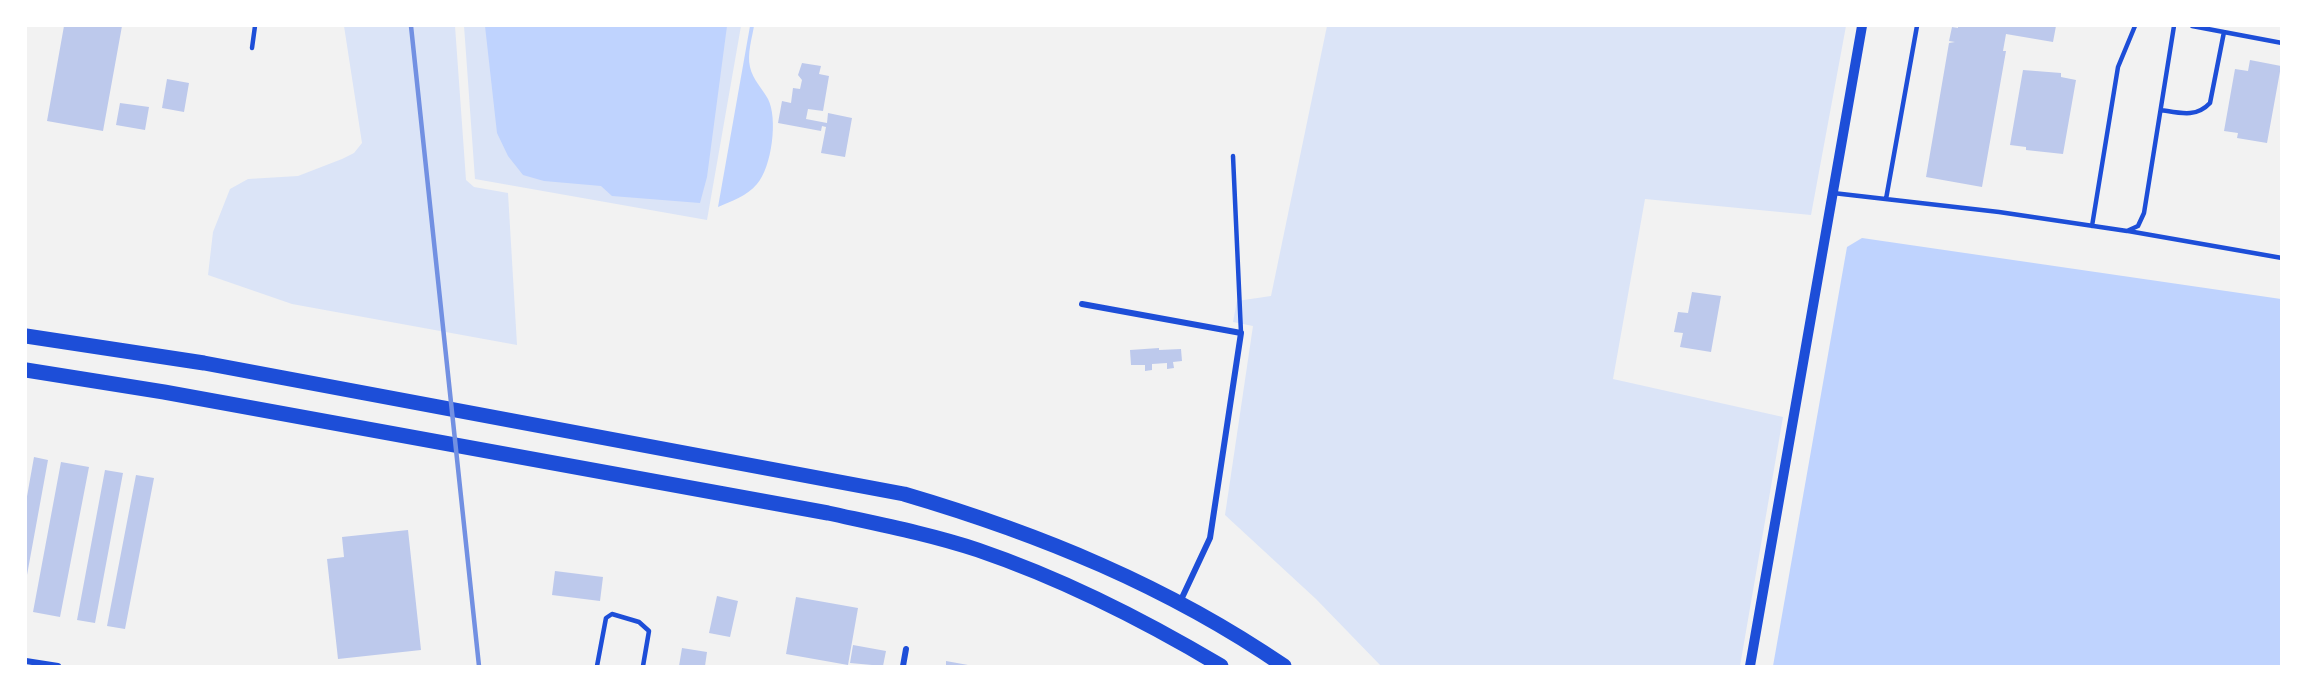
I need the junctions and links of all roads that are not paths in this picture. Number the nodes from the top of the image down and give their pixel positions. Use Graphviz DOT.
graph roads {
  1 [pos="255,26"];
  2 [pos="1862,26"];
  3 [pos="1917,26"];
  4 [pos="2135,26"];
  5 [pos="2174,26"];
  6 [pos="2192,26"];
  7 [pos="2224,32"];
  8 [pos="2282,43"];
  9 [pos="252,48"];
  10 [pos="2162,110"];
  11 [pos="1233,156"];
  12 [pos="1833,193"];
  13 [pos="1886,199"];
  14 [pos="2092,226"];
  15 [pos="2127,231"];
  16 [pos="2282,258"];
  17 [pos="1082,304"];
  18 [pos="1242,333"];
  19 [pos="26,336"];
  20 [pos="26,370"];
  21 [pos="1180,602"];
  22 [pos="906,649"];
  23 [pos="26,660"];
  24 [pos="58,666"];
  25 [pos="597,666"];
  26 [pos="643,666"];
  27 [pos="903,666"];
  28 [pos="1221,666"];
  29 [pos="1284,666"];
  30 [pos="1750,666"];
  1 -- 9 [label="lane"];
  2 -- 12 [label="street"];
  3 -- 13 [label="lane"];
  4 -- 14 [label="lane"];
  5 -- 10 [label="lane"];
  6 -- 7 [label="lane"];
  7 -- 8 [label="lane"];
  7 -- 10 [label="lane"];
  10 -- 15 [label="lane"];
  11 -- 18 [label="lane"];
  12 -- 13 [label="lane"];
  12 -- 30 [label="street"];
  13 -- 14 [label="lane"];
  14 -- 15 [label="lane"];
  15 -- 16 [label="lane"];
  17 -- 18 [label="street"];
  18 -- 21 [label="street"];
  19 -- 21 [label="main road"];
  20 -- 28 [label="main road"];
  21 -- 29 [label="main road"];
  22 -- 27 [label="street"];
  23 -- 24 [label="street"];
  25 -- 26 [label="lane"];
}
